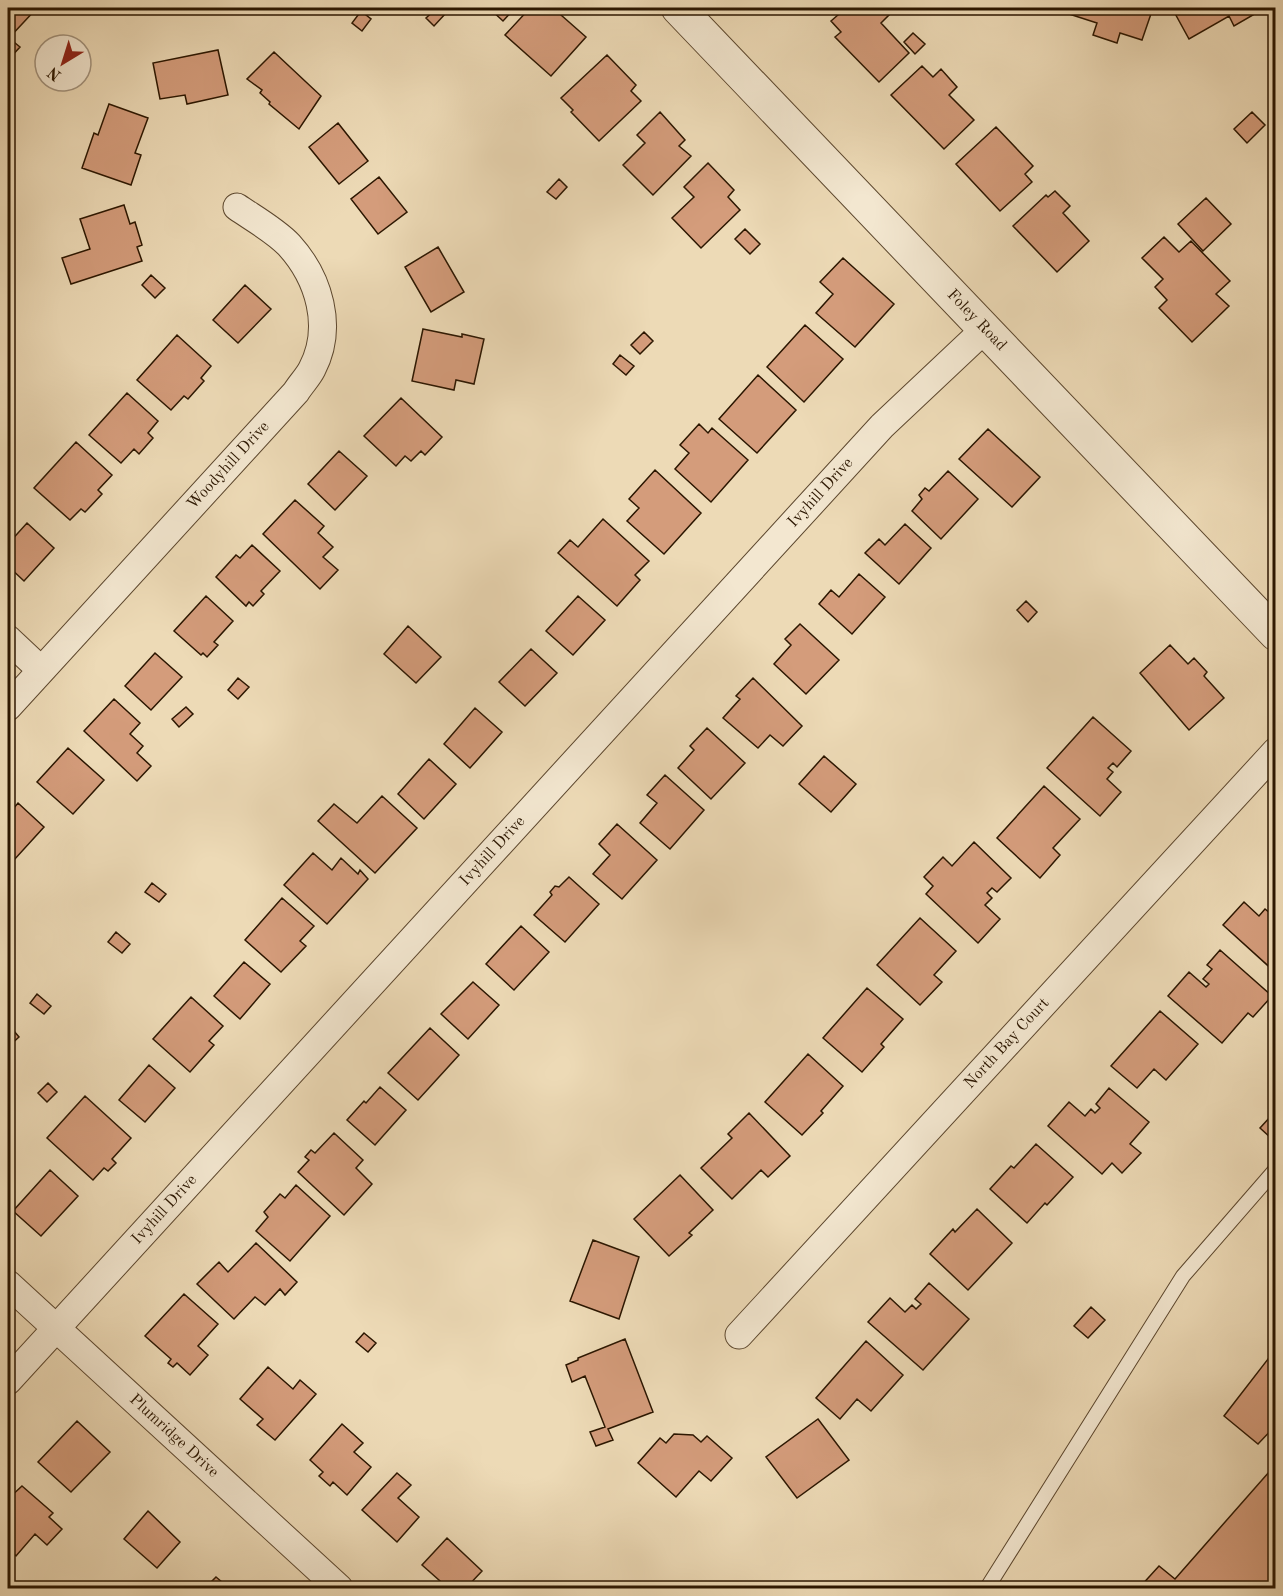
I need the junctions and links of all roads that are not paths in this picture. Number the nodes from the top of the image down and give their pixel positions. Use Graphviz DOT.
graph roads {
  1 [pos="678,8"];
  2 [pos="237,207"];
  3 [pos="985,329"];
  4 [pos="1275,634"];
  5 [pos="8,639"];
  6 [pos="41,670"];
  7 [pos="8,707"];
  8 [pos="1275,751"];
  9 [pos="1275,1169"];
  10 [pos="8,1284"];
  11 [pos="56,1328"];
  12 [pos="739,1335"];
  13 [pos="8,1381"];
  14 [pos="339,1588"];
  15 [pos="987,1588"];
  1 -- 3 [label="street, Foley Road"];
  2 -- 6 [label="street, Woodyhill Drive"];
  3 -- 4 [label="street, Foley Road"];
  3 -- 11 [label="street, Ivyhill Drive"];
  5 -- 6 [label="street"];
  6 -- 7 [label="street, Woodyhill Drive"];
  8 -- 12 [label="street, North Bay Court"];
  9 -- 15 [label="lane"];
  10 -- 11 [label="street, Plumridge Drive"];
  11 -- 13 [label="street, Ivyhill Drive"];
  11 -- 14 [label="street, Plumridge Drive"];
}
